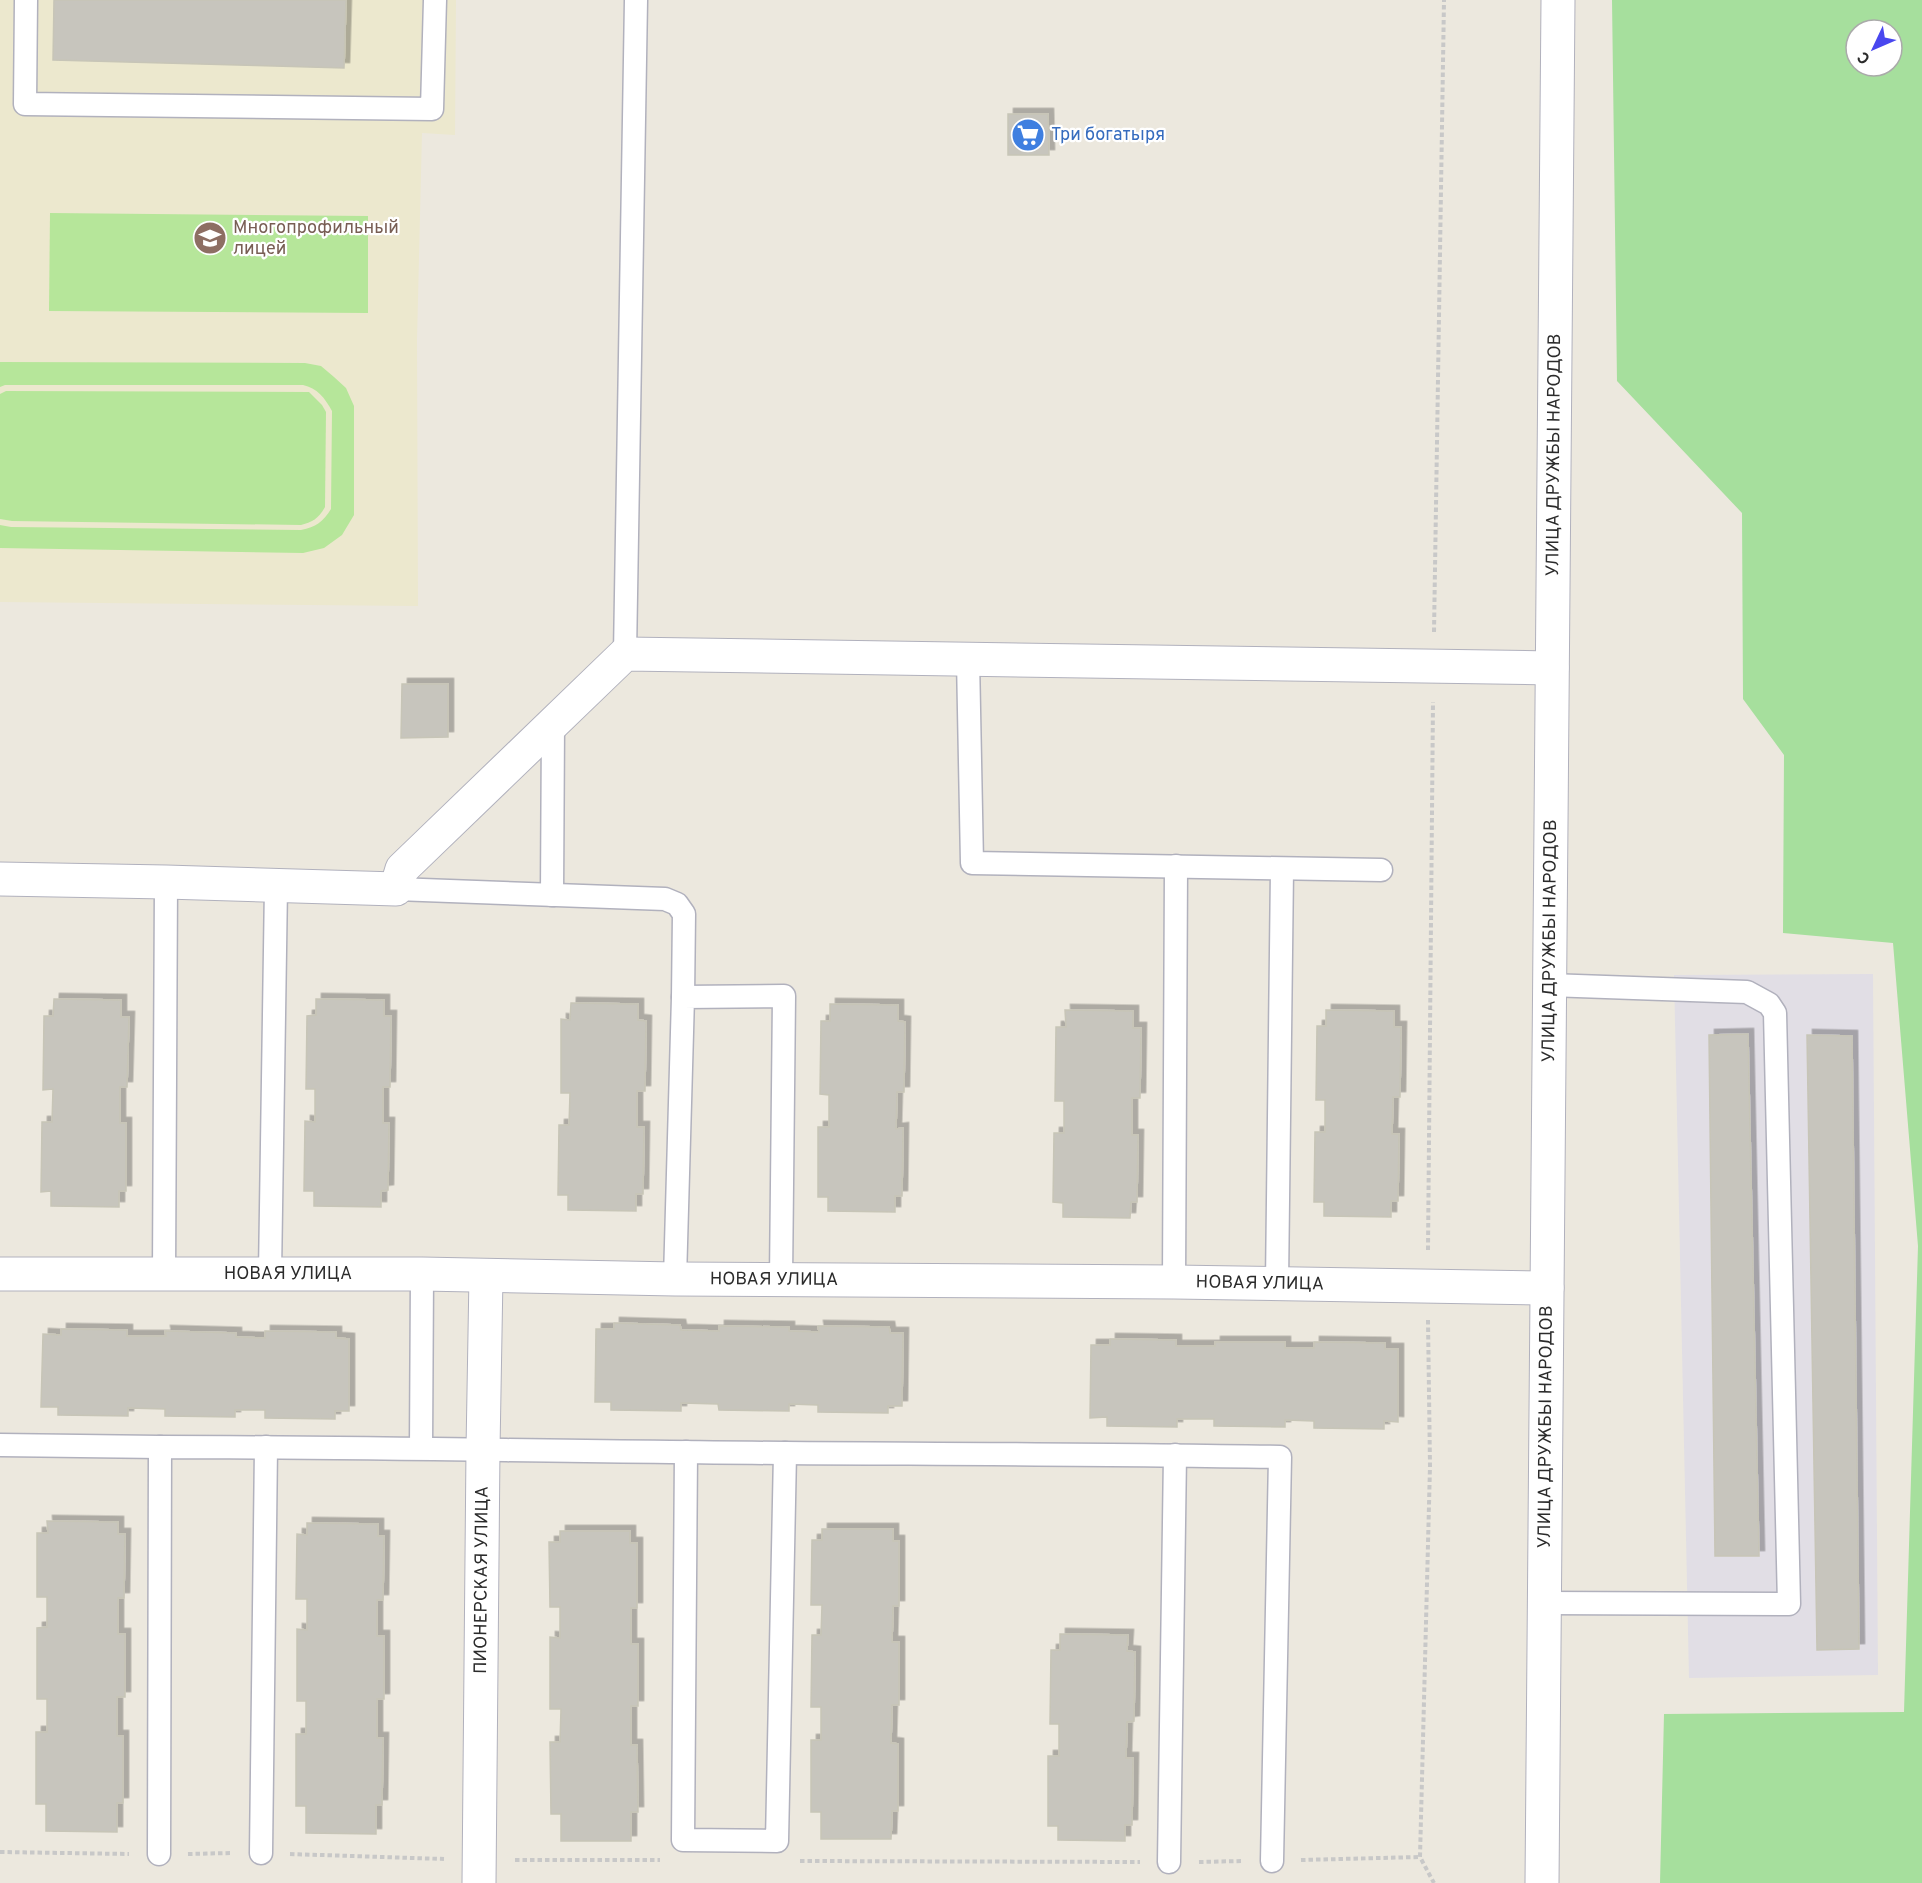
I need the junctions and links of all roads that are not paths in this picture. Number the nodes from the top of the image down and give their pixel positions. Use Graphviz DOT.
graph roads {
  1 [pos="26,0"];
  2 [pos="435,0"];
  3 [pos="636,0"];
  4 [pos="1558,0"];
  5 [pos="625,654"];
  6 [pos="968,659"];
  7 [pos="1552,668"];
  8 [pos="553,723"];
  9 [pos="1176,866"];
  10 [pos="1282,869"];
  11 [pos="1381,870"];
  12 [pos="0,879"];
  13 [pos="166,882"];
  14 [pos="276,886"];
  15 [pos="396,889"];
  16 [pos="552,895"];
  17 [pos="1549,985"];
  18 [pos="683,997"];
  19 [pos="270,1273"];
  20 [pos="0,1274"];
  21 [pos="422,1274"];
  22 [pos="164,1275"];
  23 [pos="486,1276"];
  24 [pos="675,1279"];
  25 [pos="781,1279"];
  26 [pos="1174,1282"];
  27 [pos="1277,1283"];
  28 [pos="1547,1288"];
  29 [pos="0,1445"];
  30 [pos="160,1447"];
  31 [pos="266,1447"];
  32 [pos="421,1448"];
  33 [pos="483,1449"];
  34 [pos="686,1452"];
  35 [pos="785,1453"];
  36 [pos="1174,1455"];
  37 [pos="1544,1603"];
  38 [pos="261,1853"];
  39 [pos="159,1854"];
  40 [pos="1272,1861"];
  41 [pos="1169,1862"];
  42 [pos="479,1883"];
  43 [pos="1542,1883"];
  1 -- 2 [label="lane"];
  3 -- 5 [label="lane"];
  4 -- 7 [label="street, УЛИЦА ДРУЖБЫ НАРОДОВ"];
  5 -- 6 [label="street"];
  5 -- 8 [label="street"];
  6 -- 7 [label="street"];
  6 -- 9 [label="lane"];
  7 -- 17 [label="street, УЛИЦА ДРУЖБЫ НАРОДОВ"];
  8 -- 15 [label="street"];
  8 -- 16 [label="lane"];
  9 -- 10 [label="lane"];
  9 -- 26 [label="lane"];
  10 -- 11 [label="lane"];
  10 -- 27 [label="lane"];
  12 -- 13 [label="street"];
  13 -- 14 [label="street"];
  13 -- 22 [label="lane"];
  14 -- 15 [label="street"];
  14 -- 19 [label="lane"];
  15 -- 16 [label="lane"];
  16 -- 18 [label="lane"];
  17 -- 28 [label="street, УЛИЦА ДРУЖБЫ НАРОДОВ"];
  17 -- 37 [label="lane"];
  18 -- 24 [label="lane"];
  18 -- 25 [label="lane"];
  19 -- 21 [label="street, НОВАЯ УЛИЦА"];
  19 -- 22 [label="street, НОВАЯ УЛИЦА"];
  20 -- 22 [label="street, НОВАЯ УЛИЦА"];
  21 -- 23 [label="street, НОВАЯ УЛИЦА"];
  21 -- 32 [label="lane"];
  23 -- 24 [label="street, НОВАЯ УЛИЦА"];
  23 -- 33 [label="street, ПИОНЕРСКАЯ УЛИЦА"];
  24 -- 25 [label="street, НОВАЯ УЛИЦА"];
  25 -- 26 [label="street, НОВАЯ УЛИЦА"];
  26 -- 27 [label="street, НОВАЯ УЛИЦА"];
  27 -- 28 [label="street, НОВАЯ УЛИЦА"];
  28 -- 37 [label="street, УЛИЦА ДРУЖБЫ НАРОДОВ"];
  29 -- 30 [label="lane"];
  30 -- 31 [label="lane"];
  30 -- 39 [label="lane"];
  31 -- 32 [label="lane"];
  31 -- 38 [label="lane"];
  32 -- 33 [label="lane"];
  33 -- 34 [label="lane"];
  33 -- 42 [label="street, ПИОНЕРСКАЯ УЛИЦА"];
  34 -- 35 [label="lane"];
  34 -- 35 [label="lane"];
  35 -- 36 [label="lane"];
  36 -- 40 [label="lane"];
  36 -- 41 [label="lane"];
  37 -- 43 [label="street, УЛИЦА ДРУЖБЫ НАРОДОВ"];
}
